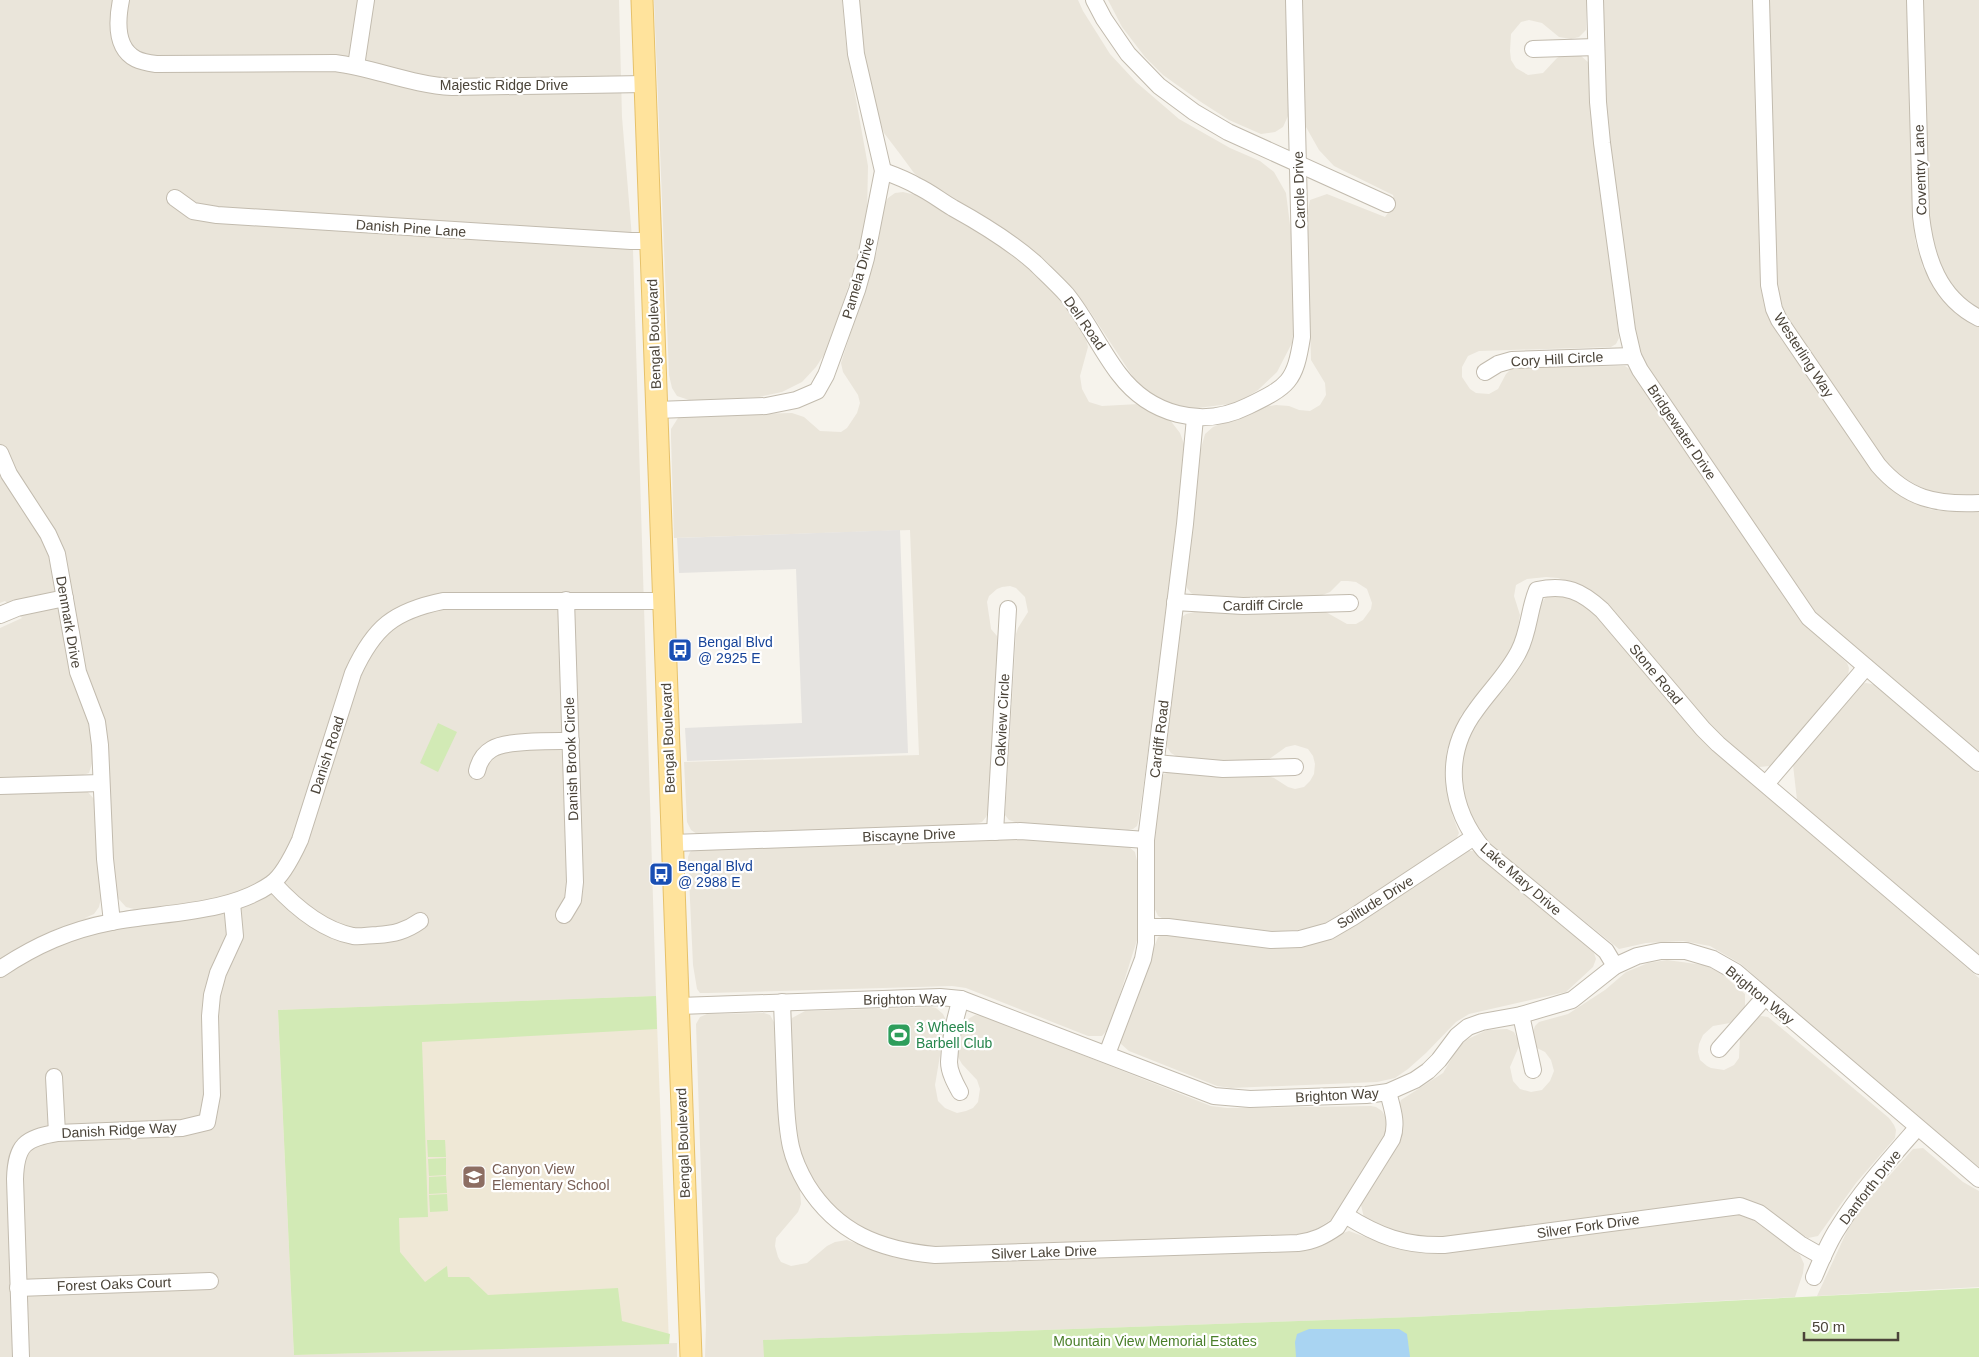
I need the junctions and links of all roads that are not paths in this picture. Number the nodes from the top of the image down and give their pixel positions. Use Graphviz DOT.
graph roads {
  1 [pos="122,0"];
  2 [pos="366,0"];
  3 [pos="642,0"];
  4 [pos="851,0"];
  5 [pos="1094,0"];
  6 [pos="1294,0"];
  7 [pos="1595,0"];
  8 [pos="1761,0"];
  9 [pos="1915,0"];
  10 [pos="1596,47"];
  11 [pos="1533,49"];
  12 [pos="356,66"];
  13 [pos="644,84"];
  14 [pos="1298,163"];
  15 [pos="882,171"];
  16 [pos="175,198"];
  17 [pos="1387,204"];
  18 [pos="651,241"];
  19 [pos="1979,318"];
  20 [pos="1633,356"];
  21 [pos="1485,372"];
  22 [pos="1291,379"];
  23 [pos="657,410"];
  24 [pos="1195,418"];
  25 [pos="0,454"];
  26 [pos="1979,503"];
  27 [pos="1537,590"];
  28 [pos="65,598"];
  29 [pos="566,600"];
  30 [pos="664,601"];
  31 [pos="1175,602"];
  32 [pos="1350,603"];
  33 [pos="1008,609"];
  34 [pos="0,615"];
  35 [pos="1866,667"];
  36 [pos="571,741"];
  37 [pos="1156,762"];
  38 [pos="1979,763"];
  39 [pos="1295,767"];
  40 [pos="477,771"];
  41 [pos="101,782"];
  42 [pos="1766,784"];
  43 [pos="0,786"];
  44 [pos="995,832"];
  45 [pos="1474,837"];
  46 [pos="1146,840"];
  47 [pos="672,843"];
  48 [pos="273,883"];
  49 [pos="232,903"];
  50 [pos="564,915"];
  51 [pos="420,921"];
  52 [pos="112,922"];
  53 [pos="1147,927"];
  54 [pos="1614,966"];
  55 [pos="1979,966"];
  56 [pos="0,969"];
  57 [pos="961,998"];
  58 [pos="1764,998"];
  59 [pos="782,1002"];
  60 [pos="679,1006"];
  61 [pos="1521,1015"];
  62 [pos="1719,1049"];
  63 [pos="1107,1054"];
  64 [pos="1533,1070"];
  65 [pos="54,1077"];
  66 [pos="960,1092"];
  67 [pos="1388,1092"];
  68 [pos="1917,1128"];
  69 [pos="57,1133"];
  70 [pos="1979,1179"];
  71 [pos="1345,1216"];
  72 [pos="1823,1256"];
  73 [pos="1814,1277"];
  74 [pos="210,1281"];
  75 [pos="18,1288"];
  76 [pos="21,1357"];
  77 [pos="691,1357"];
  1 -- 12 [label="street, Majestic Ridge Drive"];
  2 -- 12 [label="street"];
  3 -- 13 [label="main road, Bengal Boulevard"];
  4 -- 15 [label="street, Pamela Drive"];
  5 -- 14 [label="street"];
  6 -- 14 [label="street, Carole Drive"];
  7 -- 10 [label="street, Bridgewater Drive"];
  8 -- 26 [label="street, Westerling Way"];
  9 -- 19 [label="street, Coventry Lane"];
  10 -- 11 [label="street"];
  10 -- 20 [label="street, Bridgewater Drive"];
  12 -- 13 [label="street, Majestic Ridge Drive"];
  13 -- 18 [label="main road, Bengal Boulevard"];
  14 -- 17 [label="street"];
  14 -- 22 [label="street, Carole Drive"];
  15 -- 23 [label="street, Pamela Drive"];
  15 -- 24 [label="street, Dell Road"];
  16 -- 18 [label="street, Danish Pine Lane"];
  18 -- 23 [label="main road, Bengal Boulevard"];
  20 -- 21 [label="street, Cory Hill Circle"];
  20 -- 35 [label="street, Bridgewater Drive"];
  22 -- 24 [label="street, Dell Road"];
  23 -- 30 [label="main road, Bengal Boulevard"];
  24 -- 31 [label="street, Cardiff Road"];
  25 -- 28 [label="street, Denmark Drive"];
  27 -- 42 [label="street, Stone Road"];
  27 -- 45 [label="street, Lake Mary Drive"];
  28 -- 34 [label="street"];
  28 -- 41 [label="street, Denmark Drive"];
  29 -- 30 [label="street, Danish Road"];
  29 -- 36 [label="street, Danish Brook Circle"];
  29 -- 48 [label="street, Danish Road"];
  30 -- 47 [label="main road, Bengal Boulevard"];
  31 -- 32 [label="street, Cardiff Circle"];
  31 -- 37 [label="street, Cardiff Road"];
  33 -- 44 [label="street, Oakview Circle"];
  35 -- 38 [label="street, Bridgewater Drive"];
  35 -- 42 [label="street"];
  36 -- 40 [label="street"];
  36 -- 50 [label="street, Danish Brook Circle"];
  37 -- 39 [label="street"];
  37 -- 46 [label="street, Cardiff Road"];
  41 -- 43 [label="street"];
  41 -- 52 [label="street, Denmark Drive"];
  42 -- 55 [label="street, Stone Road"];
  44 -- 46 [label="street, Biscayne Drive"];
  44 -- 47 [label="street, Biscayne Drive"];
  45 -- 53 [label="street, Solitude Drive"];
  45 -- 54 [label="street, Lake Mary Drive"];
  46 -- 53 [label="street, Cardiff Road"];
  47 -- 60 [label="main road, Bengal Boulevard"];
  48 -- 49 [label="street, Danish Road"];
  48 -- 51 [label="street"];
  49 -- 52 [label="street, Danish Road"];
  49 -- 69 [label="street, Danish Ridge Way"];
  52 -- 56 [label="street, Danish Road"];
  53 -- 63 [label="street, Cardiff Road"];
  54 -- 58 [label="street, Brighton Way"];
  54 -- 61 [label="street, Brighton Way"];
  57 -- 59 [label="street, Brighton Way"];
  57 -- 63 [label="street, Brighton Way"];
  57 -- 66 [label="street"];
  58 -- 62 [label="street"];
  58 -- 68 [label="street, Brighton Way"];
  59 -- 60 [label="street, Brighton Way"];
  59 -- 71 [label="street, Silver Lake Drive"];
  60 -- 77 [label="main road, Bengal Boulevard"];
  61 -- 64 [label="street"];
  61 -- 67 [label="street, Brighton Way"];
  63 -- 67 [label="street, Brighton Way"];
  65 -- 69 [label="street"];
  67 -- 71 [label="street, Silver Lake Drive"];
  68 -- 70 [label="street, Brighton Way"];
  68 -- 72 [label="street, Danforth Drive"];
  69 -- 75 [label="street, Danish Ridge Way"];
  71 -- 72 [label="street, Silver Fork Drive"];
  72 -- 73 [label="street, Danforth Drive"];
  74 -- 75 [label="street, Forest Oaks Court"];
  75 -- 76 [label="street, Danish Ridge Way"];
}
